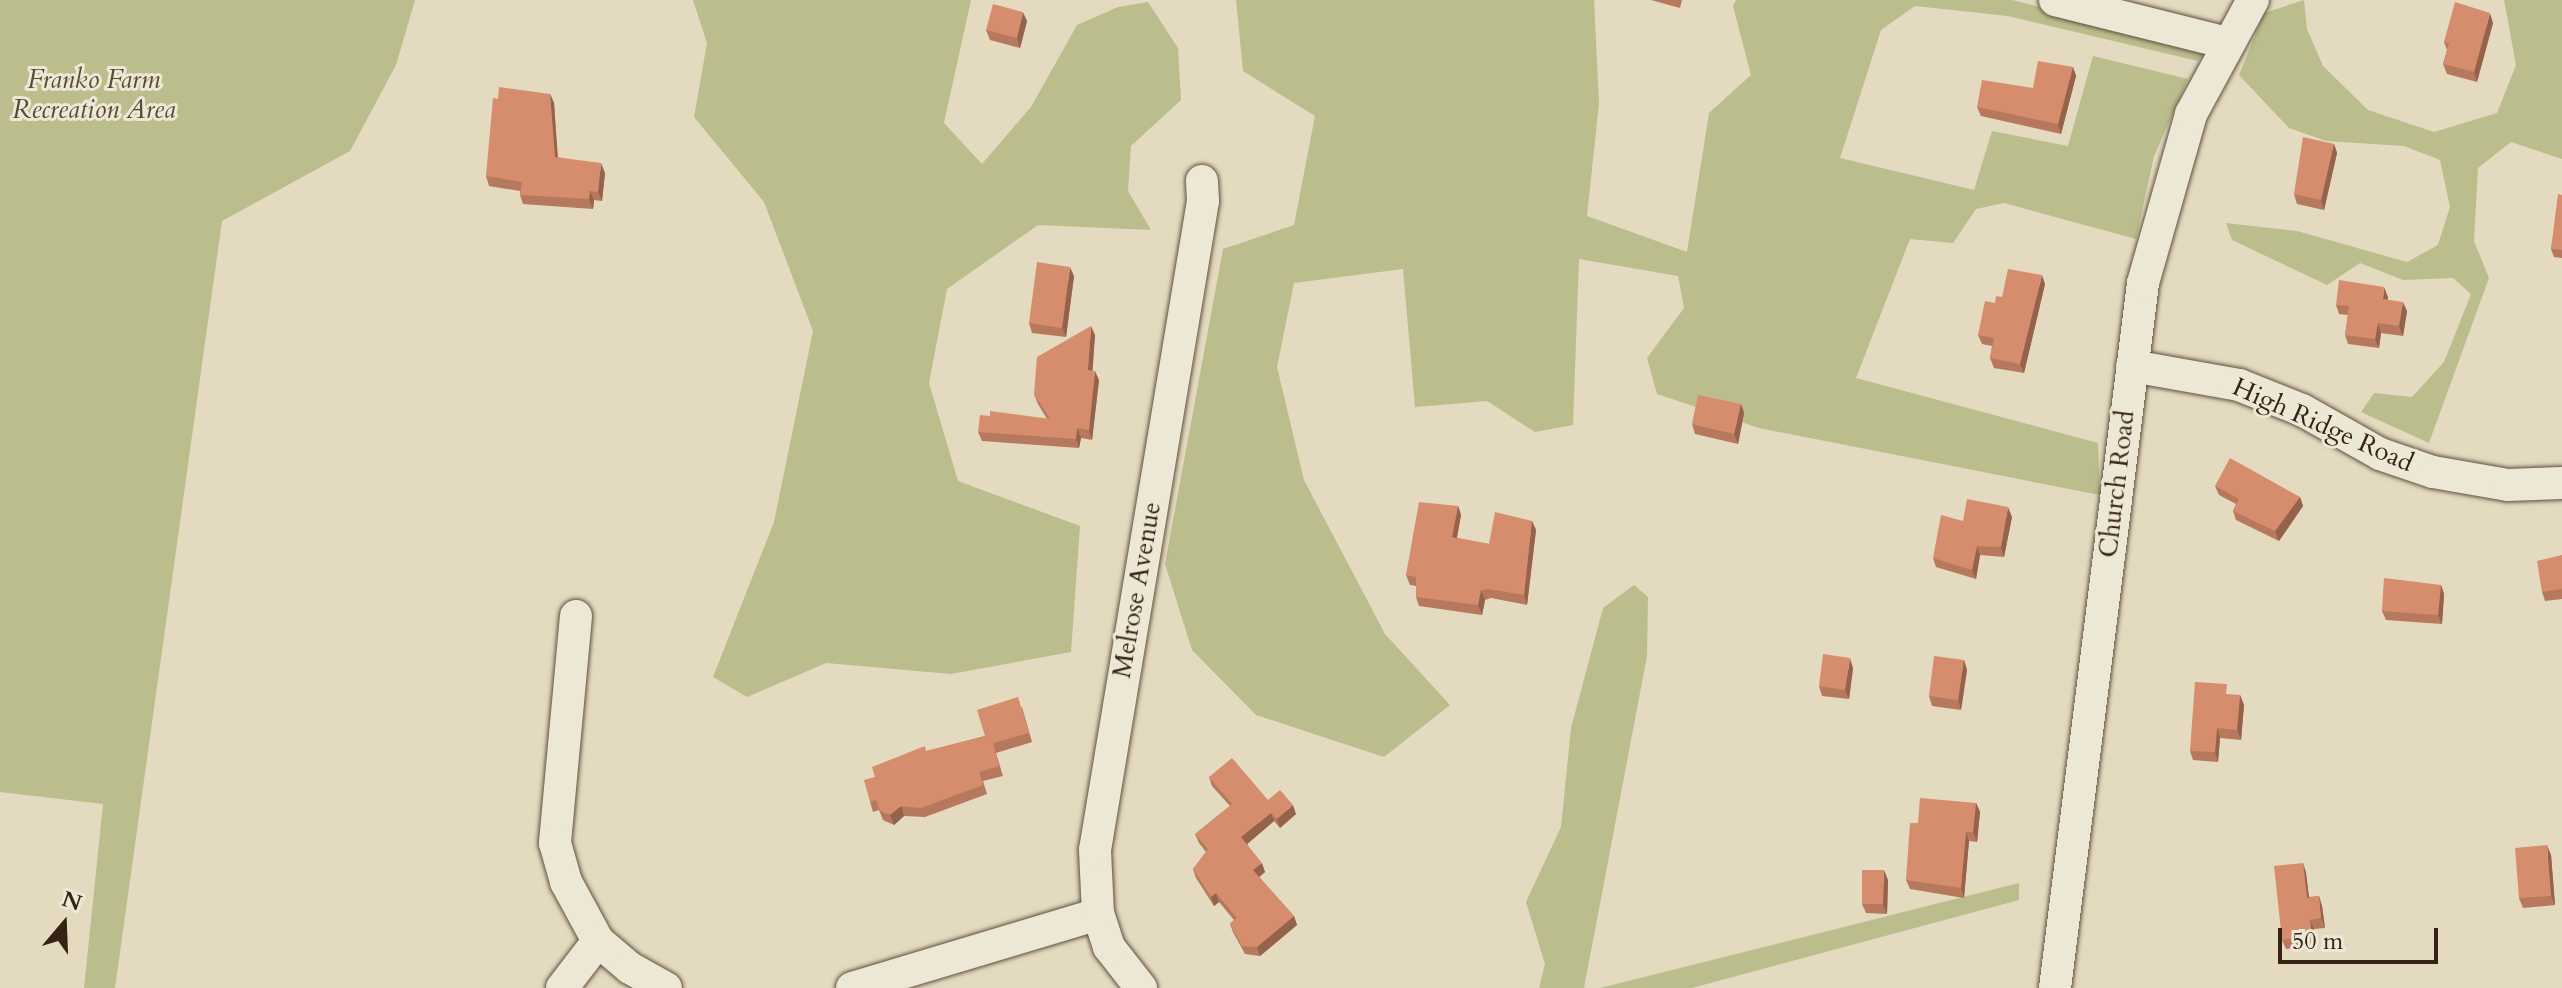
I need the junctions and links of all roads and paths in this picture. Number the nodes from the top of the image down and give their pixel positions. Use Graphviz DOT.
graph roads {
  1 [pos="2055,0"];
  2 [pos="2253,0"];
  3 [pos="2228,43"];
  4 [pos="1202,181"];
  5 [pos="2132,366"];
  6 [pos="2562,483"];
  7 [pos="576,616"];
  8 [pos="1098,914"];
  9 [pos="598,941"];
  10 [pos="562,988"];
  11 [pos="666,988"];
  12 [pos="852,988"];
  13 [pos="1141,988"];
  14 [pos="2055,988"];
  1 -- 3 [label="street"];
  2 -- 3 [label="street, Church Road"];
  3 -- 5 [label="street, Church Road"];
  4 -- 8 [label="street, Melrose Avenue"];
  5 -- 6 [label="street, High Ridge Road"];
  5 -- 14 [label="street, Church Road"];
  7 -- 9 [label="street"];
  8 -- 12 [label="street"];
  8 -- 13 [label="street, Melrose Avenue"];
  9 -- 10 [label="street"];
  9 -- 11 [label="street"];
}
